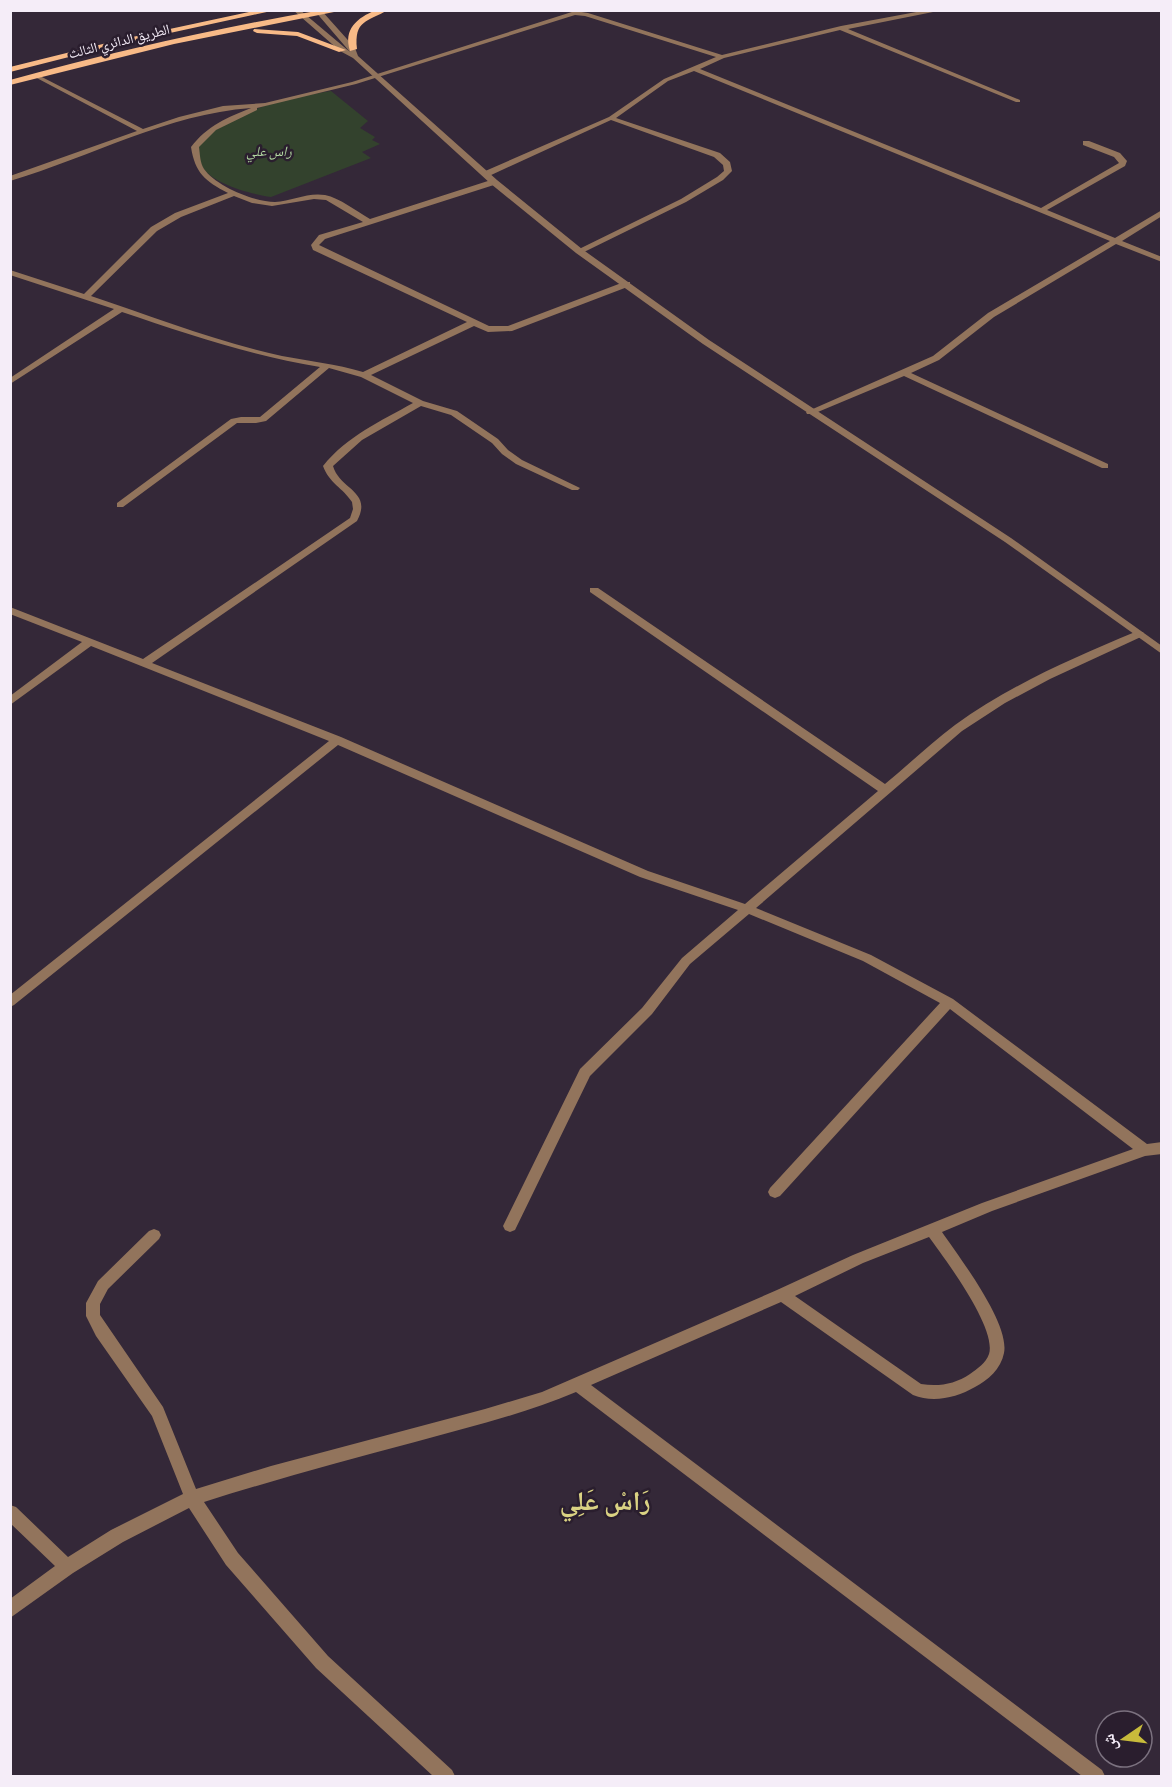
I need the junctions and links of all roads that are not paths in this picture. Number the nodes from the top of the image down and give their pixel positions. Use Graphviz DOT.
graph roads {
  1 [pos="233,10"];
  2 [pos="272,10"];
  3 [pos="340,10"];
  4 [pos="384,10"];
  5 [pos="940,10"];
  6 [pos="318,12"];
  7 [pos="299,13"];
  8 [pos="199,24"];
  9 [pos="841,28"];
  10 [pos="209,33"];
  11 [pos="123,41"];
  12 [pos="135,49"];
  13 [pos="342,50"];
  14 [pos="354,53"];
  15 [pos="722,57"];
  16 [pos="694,69"];
  17 [pos="10,70"];
  18 [pos="36,76"];
  19 [pos="376,77"];
  20 [pos="10,83"];
  21 [pos="1018,101"];
  22 [pos="265,105"];
  23 [pos="611,118"];
  24 [pos="143,132"];
  25 [pos="1086,143"];
  26 [pos="486,174"];
  27 [pos="10,178"];
  28 [pos="494,182"];
  29 [pos="234,193"];
  30 [pos="1041,211"];
  31 [pos="1161,212"];
  32 [pos="369,222"];
  33 [pos="1114,242"];
  34 [pos="579,251"];
  35 [pos="1161,260"];
  36 [pos="10,272"];
  37 [pos="627,284"];
  38 [pos="85,298"];
  39 [pos="118,310"];
  40 [pos="473,323"];
  41 [pos="328,365"];
  42 [pos="904,374"];
  43 [pos="364,375"];
  44 [pos="10,382"];
  45 [pos="420,403"];
  46 [pos="810,412"];
  47 [pos="1105,466"];
  48 [pos="574,488"];
  49 [pos="120,505"];
  50 [pos="594,590"];
  51 [pos="10,610"];
  52 [pos="1138,634"];
  53 [pos="91,641"];
  54 [pos="1161,651"];
  55 [pos="146,662"];
  56 [pos="10,702"];
  57 [pos="337,740"];
  58 [pos="885,790"];
  59 [pos="748,909"];
  60 [pos="10,1002"];
  61 [pos="949,1002"];
  62 [pos="1161,1148"];
  63 [pos="1145,1150"];
  64 [pos="775,1192"];
  65 [pos="510,1226"];
  66 [pos="932,1229"];
  67 [pos="154,1235"];
  68 [pos="782,1295"];
  69 [pos="576,1383"];
  70 [pos="192,1498"];
  71 [pos="10,1512"];
  72 [pos="67,1567"];
  73 [pos="10,1610"];
  74 [pos="446,1776"];
  75 [pos="1096,1776"];
  1 -- 8 [label="main road"];
  2 -- 8 [label="main road, الطريق الدائري الثالث"];
  3 -- 6 [label="main road, الطريق الدائري الثالث"];
  4 -- 14 [label="main road"];
  5 -- 9 [label="street"];
  6 -- 7 [label="main road, الطريق الدائري الثالث"];
  6 -- 14 [label="street"];
  7 -- 10 [label="main road, الطريق الدائري الثالث"];
  7 -- 13 [label="street"];
  8 -- 11 [label="main road, الطريق الدائري الثالث"];
  9 -- 15 [label="street"];
  9 -- 21 [label="street"];
  10 -- 12 [label="main road, الطريق الدائري الثالث"];
  10 -- 13 [label="main road"];
  11 -- 12 [label="main road"];
  11 -- 17 [label="main road, الطريق الدائري الثالث"];
  12 -- 18 [label="main road, الطريق الدائري الثالث"];
  13 -- 14 [label="street"];
  14 -- 19 [label="street"];
  15 -- 16 [label="street"];
  15 -- 19 [label="street"];
  16 -- 23 [label="street"];
  16 -- 30 [label="street"];
  18 -- 20 [label="main road, الطريق الدائري الثالث"];
  18 -- 24 [label="street"];
  19 -- 22 [label="street"];
  19 -- 26 [label="street"];
  22 -- 24 [label="street"];
  22 -- 29 [label="street"];
  23 -- 26 [label="street"];
  23 -- 34 [label="street"];
  24 -- 27 [label="street"];
  25 -- 30 [label="street"];
  26 -- 28 [label="street"];
  28 -- 32 [label="street"];
  28 -- 34 [label="street"];
  29 -- 32 [label="street"];
  29 -- 38 [label="street"];
  30 -- 33 [label="street"];
  31 -- 33 [label="street"];
  32 -- 40 [label="street"];
  33 -- 35 [label="street"];
  33 -- 42 [label="street"];
  34 -- 37 [label="street"];
  36 -- 38 [label="street"];
  37 -- 40 [label="street"];
  37 -- 46 [label="street"];
  38 -- 39 [label="street"];
  39 -- 41 [label="street"];
  39 -- 44 [label="street"];
  40 -- 43 [label="street"];
  41 -- 43 [label="street"];
  41 -- 49 [label="street"];
  42 -- 46 [label="street"];
  42 -- 47 [label="street"];
  43 -- 45 [label="street"];
  45 -- 48 [label="street"];
  45 -- 55 [label="street"];
  46 -- 52 [label="street"];
  50 -- 58 [label="street"];
  51 -- 53 [label="street"];
  52 -- 54 [label="street"];
  52 -- 58 [label="street"];
  53 -- 55 [label="street"];
  53 -- 56 [label="street"];
  55 -- 57 [label="street"];
  57 -- 59 [label="street"];
  57 -- 60 [label="street"];
  58 -- 59 [label="street"];
  59 -- 61 [label="street"];
  59 -- 65 [label="street"];
  61 -- 63 [label="street"];
  61 -- 64 [label="street"];
  62 -- 63 [label="street"];
  63 -- 66 [label="street"];
  66 -- 68 [label="street"];
  66 -- 68 [label="street"];
  67 -- 70 [label="street"];
  68 -- 69 [label="street"];
  69 -- 70 [label="street"];
  69 -- 75 [label="street"];
  70 -- 72 [label="street"];
  70 -- 74 [label="street"];
  71 -- 72 [label="street"];
  72 -- 73 [label="street"];
}
